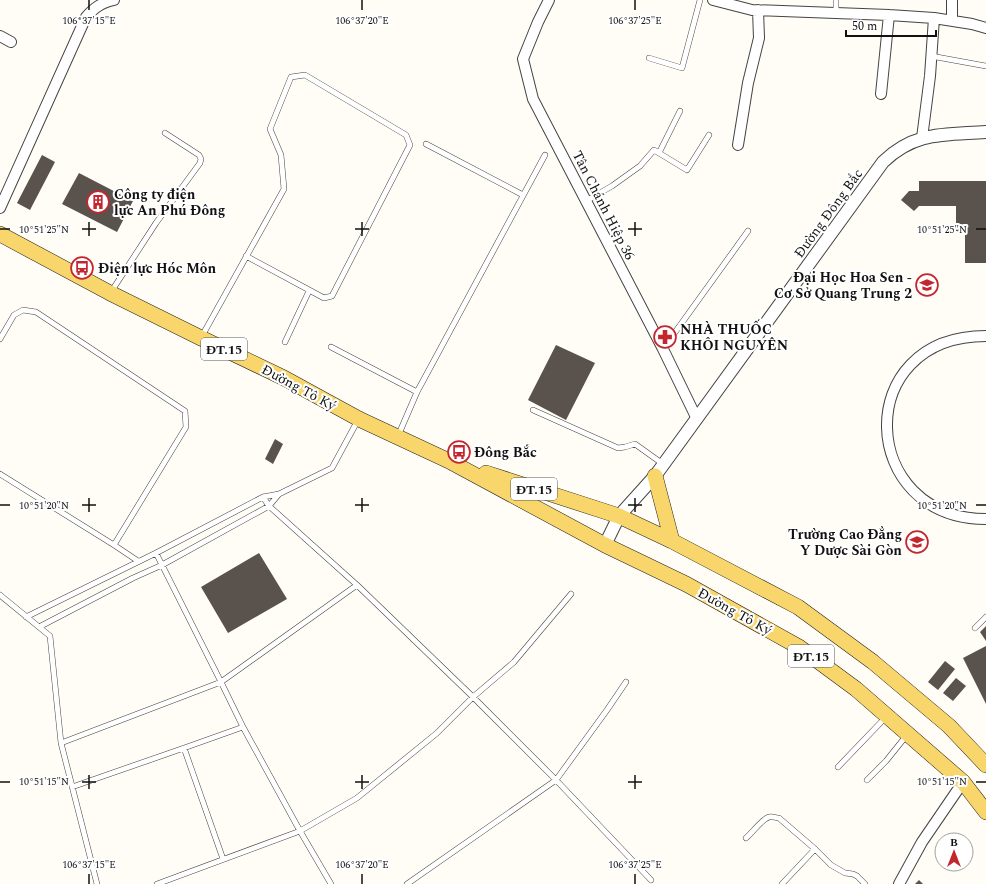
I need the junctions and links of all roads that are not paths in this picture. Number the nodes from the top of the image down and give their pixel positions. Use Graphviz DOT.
graph roads {
  1 [pos="114,0"];
  2 [pos="549,0"];
  3 [pos="700,0"];
  4 [pos="712,0"];
  5 [pos="836,0"];
  6 [pos="952,0"];
  7 [pos="755,7"];
  8 [pos="836,13"];
  9 [pos="890,15"];
  10 [pos="934,18"];
  11 [pos="952,21"];
  12 [pos="986,28"];
  13 [pos="0,36"];
  14 [pos="11,42"];
  15 [pos="931,56"];
  16 [pos="649,58"];
  17 [pos="986,66"];
  18 [pos="881,94"];
  19 [pos="680,111"];
  20 [pos="986,132"];
  21 [pos="165,133"];
  22 [pos="709,135"];
  23 [pos="922,138"];
  24 [pos="426,144"];
  25 [pos="738,145"];
  26 [pos="658,153"];
  27 [pos="545,155"];
  28 [pos="524,195"];
  29 [pos="586,201"];
  30 [pos="0,208"];
  31 [pos="748,231"];
  32 [pos="0,234"];
  33 [pos="246,256"];
  34 [pos="309,290"];
  35 [pos="110,293"];
  36 [pos="986,336"];
  37 [pos="201,338"];
  38 [pos="0,339"];
  39 [pos="285,342"];
  40 [pos="331,347"];
  41 [pos="663,349"];
  42 [pos="417,392"];
  43 [pos="533,410"];
  44 [pos="359,419"];
  45 [pos="697,419"];
  46 [pos="398,437"];
  47 [pos="449,461"];
  48 [pos="659,470"];
  49 [pos="0,474"];
  50 [pos="279,494"];
  51 [pos="263,497"];
  52 [pos="268,506"];
  53 [pos="619,516"];
  54 [pos="986,519"];
  55 [pos="672,541"];
  56 [pos="114,545"];
  57 [pos="605,545"];
  58 [pos="156,553"];
  59 [pos="138,561"];
  60 [pos="162,565"];
  61 [pos="357,585"];
  62 [pos="571,594"];
  63 [pos="0,596"];
  64 [pos="26,617"];
  65 [pos="986,617"];
  66 [pos="39,627"];
  67 [pos="975,628"];
  68 [pos="221,682"];
  69 [pos="626,682"];
  70 [pos="473,697"];
  71 [pos="886,716"];
  72 [pos="243,727"];
  73 [pos="908,734"];
  74 [pos="61,743"];
  75 [pos="184,748"];
  76 [pos="986,765"];
  77 [pos="838,767"];
  78 [pos="556,780"];
  79 [pos="867,780"];
  80 [pos="963,782"];
  81 [pos="72,787"];
  82 [pos="986,812"];
  83 [pos="300,831"];
  84 [pos="746,838"];
  85 [pos="815,849"];
  86 [pos="223,859"];
  87 [pos="651,880"];
  88 [pos="97,884"];
  89 [pos="157,884"];
  90 [pos="331,884"];
  91 [pos="406,884"];
  92 [pos="782,884"];
  93 [pos="865,884"];
  94 [pos="899,884"];
  1 -- 30 [label="street"];
  2 -- 29 [label="street, Tân Chánh Hiệp 36"];
  3 -- 16 [label="lane"];
  4 -- 7 [label="street"];
  5 -- 8 [label="lane"];
  6 -- 11 [label="street"];
  7 -- 8 [label="street"];
  7 -- 25 [label="street"];
  8 -- 9 [label="street"];
  9 -- 10 [label="street"];
  9 -- 18 [label="street"];
  10 -- 11 [label="street"];
  10 -- 15 [label="street"];
  11 -- 12 [label="street"];
  13 -- 14 [label="street"];
  15 -- 17 [label="lane"];
  15 -- 23 [label="street"];
  19 -- 26 [label="lane"];
  20 -- 23 [label="street, Đường Đông Bắc"];
  21 -- 35 [label="lane"];
  22 -- 26 [label="lane"];
  23 -- 45 [label="street, Đường Đông Bắc"];
  24 -- 28 [label="lane"];
  26 -- 29 [label="lane"];
  27 -- 28 [label="lane"];
  28 -- 42 [label="lane"];
  29 -- 41 [label="street, Tân Chánh Hiệp 36"];
  31 -- 41 [label="lane"];
  32 -- 35 [label="main road, Đường Tô Ký / ĐT.15"];
  33 -- 34 [label="lane"];
  33 -- 34 [label="lane"];
  33 -- 37 [label="lane"];
  34 -- 39 [label="lane"];
  35 -- 37 [label="main road, Đường Tô Ký / ĐT.15"];
  36 -- 54 [label="street"];
  37 -- 44 [label="main road, Đường Tô Ký / ĐT.15"];
  38 -- 56 [label="lane"];
  40 -- 42 [label="lane"];
  41 -- 45 [label="street, Tân Chánh Hiệp 36"];
  42 -- 46 [label="lane"];
  43 -- 48 [label="lane"];
  44 -- 46 [label="main road, Đường Tô Ký / ĐT.15"];
  44 -- 50 [label="lane"];
  45 -- 48 [label="street, Đường Đông Bắc"];
  46 -- 47 [label="main road, Đường Tô Ký / ĐT.15"];
  47 -- 53 [label="main road, Đường Tô Ký / ĐT.15"];
  47 -- 57 [label="main road, Đường Tô Ký / ĐT.15"];
  48 -- 53 [label="street, Đường Đông Bắc"];
  48 -- 55 [label="main road"];
  49 -- 56 [label="lane"];
  50 -- 51 [label="lane"];
  50 -- 52 [label="lane"];
  51 -- 52 [label="lane"];
  51 -- 58 [label="lane"];
  52 -- 60 [label="lane"];
  52 -- 61 [label="lane"];
  53 -- 55 [label="main road, Đường Tô Ký / ĐT.15"];
  53 -- 57 [label="street, Đường Đông Bắc"];
  55 -- 76 [label="main road, Đường Tô Ký / ĐT.15"];
  56 -- 59 [label="lane"];
  57 -- 71 [label="main road, Đường Tô Ký / ĐT.15"];
  58 -- 59 [label="lane"];
  58 -- 60 [label="lane"];
  59 -- 64 [label="lane"];
  60 -- 66 [label="lane"];
  60 -- 68 [label="lane"];
  61 -- 68 [label="lane"];
  61 -- 70 [label="lane"];
  62 -- 70 [label="lane"];
  63 -- 64 [label="lane"];
  64 -- 66 [label="lane"];
  65 -- 67 [label="lane"];
  66 -- 74 [label="lane"];
  68 -- 72 [label="lane"];
  68 -- 74 [label="lane"];
  69 -- 78 [label="lane"];
  70 -- 78 [label="lane"];
  70 -- 83 [label="lane"];
  71 -- 73 [label="main road, Đường Tô Ký / ĐT.15"];
  71 -- 77 [label="lane"];
  72 -- 75 [label="lane"];
  72 -- 83 [label="lane"];
  73 -- 79 [label="lane"];
  73 -- 80 [label="main road, Đường Tô Ký / ĐT.15"];
  74 -- 81 [label="lane"];
  75 -- 81 [label="lane"];
  75 -- 86 [label="lane"];
  78 -- 87 [label="lane"];
  78 -- 91 [label="lane"];
  80 -- 82 [label="main road, Đường Tô Ký / ĐT.15"];
  80 -- 94 [label="street"];
  81 -- 88 [label="lane"];
  83 -- 86 [label="lane"];
  83 -- 90 [label="lane"];
  84 -- 85 [label="lane"];
  85 -- 92 [label="lane"];
  85 -- 93 [label="lane"];
  86 -- 89 [label="lane"];
}
